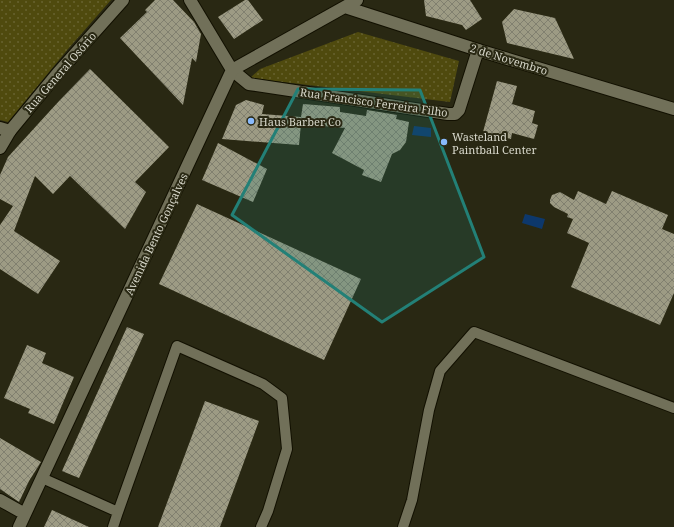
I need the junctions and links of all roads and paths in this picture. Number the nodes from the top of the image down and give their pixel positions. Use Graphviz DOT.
graph roads {
  1 [pos="123,0"];
  2 [pos="190,0"];
  3 [pos="357,0"];
  4 [pos="345,6"];
  5 [pos="478,50"];
  6 [pos="232,70"];
  7 [pos="674,109"];
  8 [pos="5,129"];
  9 [pos="0,148"];
  10 [pos="674,408"];
  11 [pos="42,478"];
  12 [pos="0,500"];
  13 [pos="118,512"];
  14 [pos="25,514"];
  15 [pos="19,527"];
  16 [pos="113,527"];
  17 [pos="261,527"];
  18 [pos="403,527"];
  1 -- 8 [label="street, Rua General Osório"];
  2 -- 6 [label="street, Rua Francisco Ferreira Filho"];
  3 -- 4 [label="street"];
  4 -- 5 [label="street, 2 de Novembro"];
  4 -- 6 [label="street"];
  5 -- 6 [label="street, Rua Francisco Ferreira Filho"];
  5 -- 7 [label="street, 2 de Novembro"];
  6 -- 11 [label="street, Avenida Bento Gonçalves"];
  8 -- 9 [label="street, Rua General Osório"];
  10 -- 18 [label="lane"];
  11 -- 13 [label="lane"];
  11 -- 14 [label="street, Avenida Bento Gonçalves"];
  12 -- 14 [label="street"];
  13 -- 16 [label="lane"];
  13 -- 17 [label="lane"];
  14 -- 15 [label="street, Avenida Bento Gonçalves"];
}
